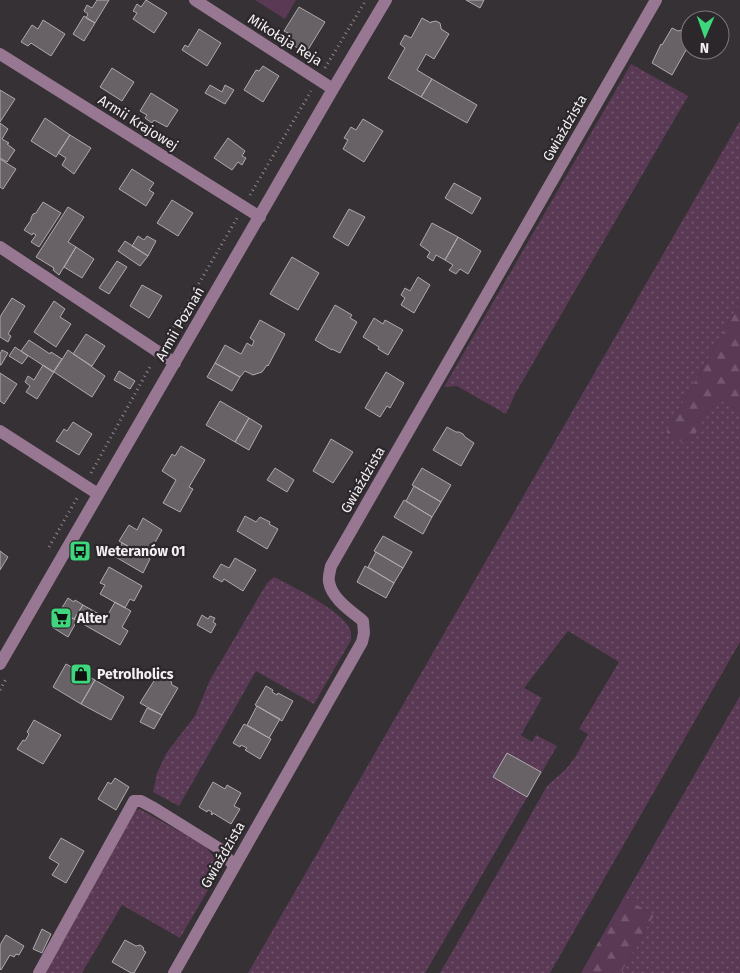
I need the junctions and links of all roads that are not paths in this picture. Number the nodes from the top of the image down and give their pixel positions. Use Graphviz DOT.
graph roads {
  1 [pos="195,0"];
  2 [pos="386,0"];
  3 [pos="656,0"];
  4 [pos="0,54"];
  5 [pos="333,89"];
  6 [pos="260,217"];
  7 [pos="0,248"];
  8 [pos="174,363"];
  9 [pos="0,431"];
  10 [pos="98,494"];
  11 [pos="0,664"];
  12 [pos="234,866"];
  13 [pos="40,973"];
  14 [pos="174,973"];
  1 -- 5 [label="street, Mikołaja Reja"];
  2 -- 5 [label="street, Armii Poznań"];
  3 -- 12 [label="street, Gwiaździsta"];
  4 -- 6 [label="street, Armii Krajowej"];
  5 -- 6 [label="street, Armii Poznań"];
  6 -- 8 [label="street, Armii Poznań"];
  7 -- 8 [label="street"];
  8 -- 10 [label="street, Armii Poznań"];
  9 -- 10 [label="street"];
  10 -- 11 [label="street, Armii Poznań"];
  12 -- 13 [label="street"];
  12 -- 14 [label="street, Gwiaździsta"];
}
